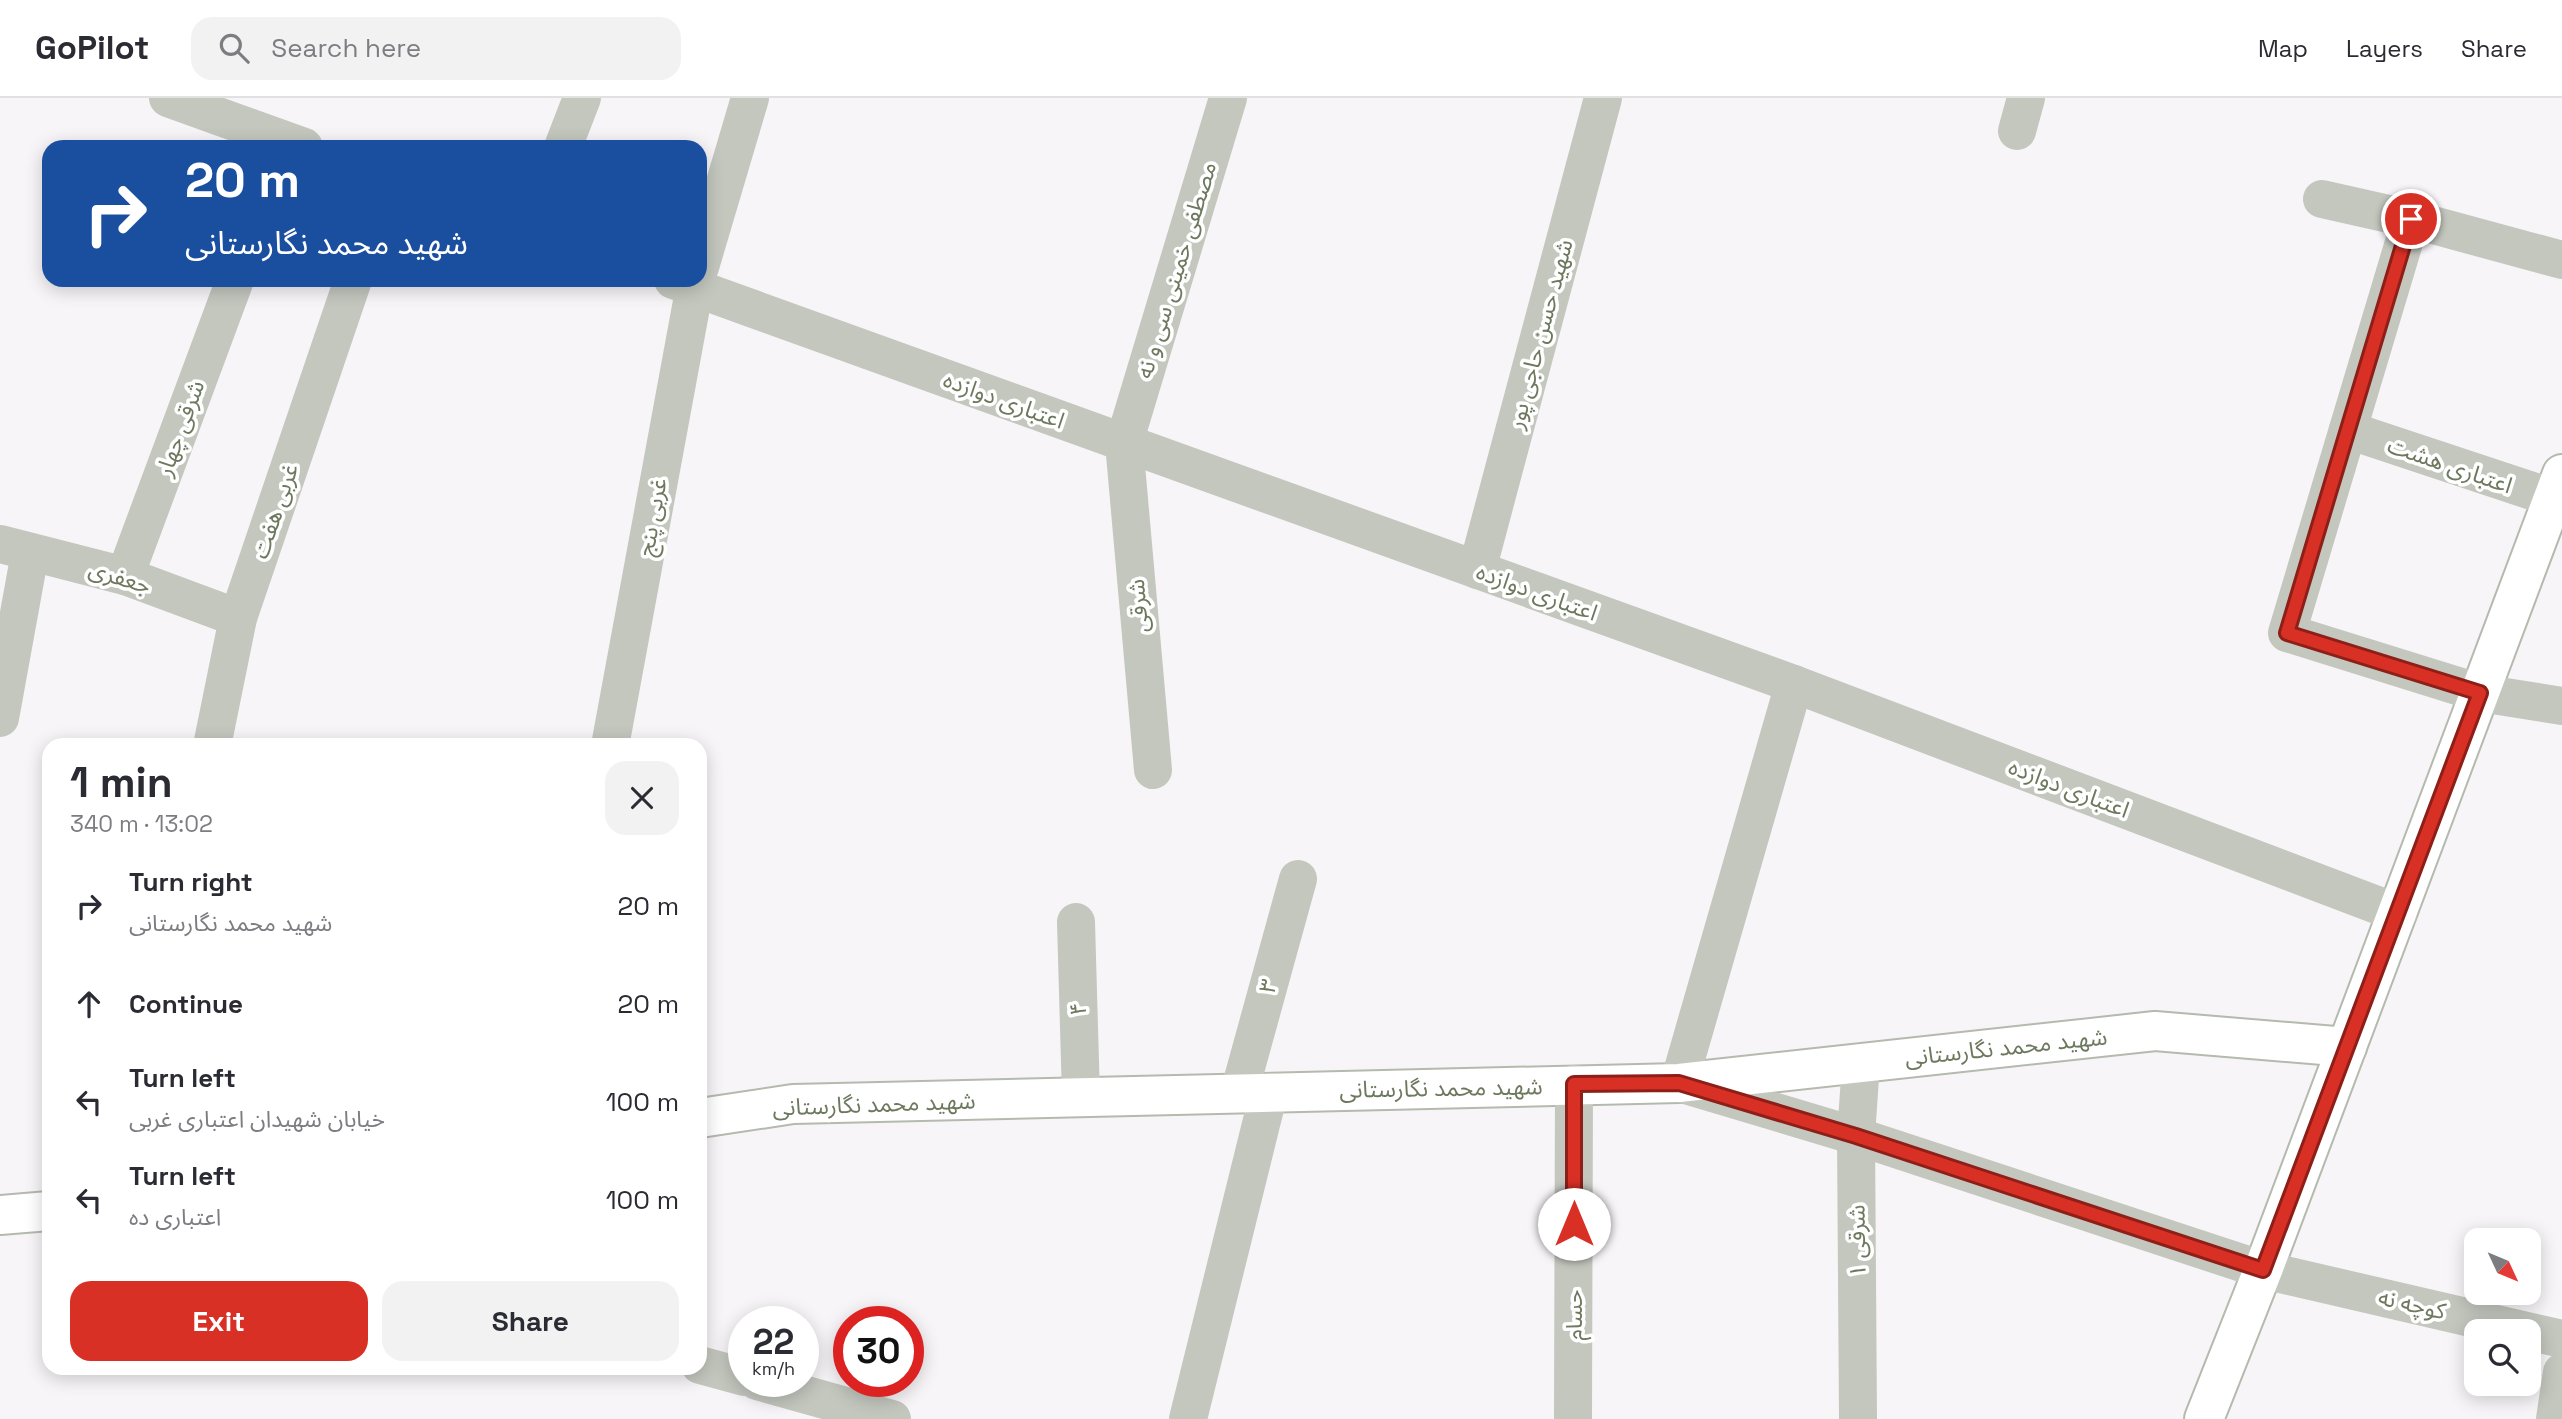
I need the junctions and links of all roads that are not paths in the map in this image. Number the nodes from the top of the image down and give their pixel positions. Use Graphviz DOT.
graph roads {
  1 [pos="169,98"];
  2 [pos="582,98"];
  3 [pos="750,98"];
  4 [pos="1228,98"];
  5 [pos="1603,98"];
  6 [pos="279,140"];
  7 [pos="566,140"];
  8 [pos="2322,199"];
  9 [pos="2411,219"];
  10 [pos="707,230"];
  11 [pos="2562,260"];
  12 [pos="707,285"];
  13 [pos="232,287"];
  14 [pos="351,287"];
  15 [pos="690,287"];
  16 [pos="2348,430"];
  17 [pos="1124,443"];
  18 [pos="2559,492"];
  19 [pos="15,548"];
  20 [pos="1477,570"];
  21 [pos="125,576"];
  22 [pos="238,618"];
  23 [pos="1794,684"];
  24 [pos="2480,693"];
  25 [pos="2562,706"];
  26 [pos="0,718"];
  27 [pos="214,738"];
  28 [pos="611,738"];
  29 [pos="1153,770"];
  30 [pos="1298,879"];
  31 [pos="2398,913"];
  32 [pos="1076,922"];
  33 [pos="2347,1047"];
  34 [pos="1861,1063"];
  35 [pos="1679,1083"];
  36 [pos="1574,1084"];
  37 [pos="1254,1092"];
  38 [pos="1081,1097"];
  39 [pos="707,1117"];
  40 [pos="1856,1136"];
  41 [pos="42,1212"];
  42 [pos="0,1215"];
  43 [pos="2263,1270"];
  44 [pos="2562,1339"];
  45 [pos="707,1367"];
  46 [pos="2562,1372"];
  47 [pos="728,1373"];
  48 [pos="814,1397"];
  49 [pos="892,1419"];
  50 [pos="1188,1419"];
  51 [pos="1573,1419"];
  52 [pos="1858,1419"];
  53 [pos="2204,1419"];
  54 [pos="2554,1419"];
  1 -- 6 [label="street"];
  2 -- 7 [label="street"];
  3 -- 10 [label="street, غربی پنج"];
  4 -- 17 [label="street, مصطفی خمینی سی و نه"];
  5 -- 20 [label="street, شهید حسن حاجی پور"];
  8 -- 9 [label="street"];
  9 -- 11 [label="street"];
  9 -- 16 [label="street"];
  12 -- 17 [label="street, اعتباری دوازده"];
  13 -- 21 [label="street, شرقی چهار"];
  14 -- 22 [label="street, غربی هفت"];
  15 -- 28 [label="street, غربی پنج"];
  16 -- 18 [label="street, اعتباری هشت"];
  16 -- 24 [label="street"];
  17 -- 20 [label="street, اعتباری دوازده"];
  17 -- 29 [label="street, شرقی"];
  18 -- 24 [label="street"];
  19 -- 21 [label="street, جعفری"];
  19 -- 26 [label="street"];
  20 -- 23 [label="street, اعتباری دوازده"];
  21 -- 22 [label="street, جعفری"];
  22 -- 27 [label="street, غربی هفت"];
  23 -- 31 [label="street, اعتباری دوازده"];
  23 -- 35 [label="street"];
  24 -- 25 [label="street"];
  24 -- 31 [label="street"];
  30 -- 37 [label="street, ۳"];
  31 -- 33 [label="street"];
  32 -- 38 [label="street, ۴"];
  33 -- 34 [label="street, شهید محمد نگارستانی"];
  33 -- 43 [label="street"];
  34 -- 35 [label="street, شهید محمد نگارستانی"];
  34 -- 40 [label="street, ۱ شرقی"];
  35 -- 36 [label="street, شهید محمد نگارستانی"];
  35 -- 40 [label="street, کوچه نه"];
  36 -- 37 [label="street, شهید محمد نگارستانی"];
  36 -- 51 [label="street, حسام"];
  37 -- 38 [label="street, شهید محمد نگارستانی"];
  37 -- 50 [label="street, ۳"];
  38 -- 39 [label="street, شهید محمد نگارستانی"];
  40 -- 43 [label="street, کوچه نه"];
  40 -- 52 [label="street, ۱ شرقی"];
  41 -- 42 [label="street"];
  43 -- 44 [label="street, کوچه نه"];
  43 -- 53 [label="street"];
  45 -- 47 [label="street"];
  46 -- 54 [label="street"];
  48 -- 49 [label="street"];
}
